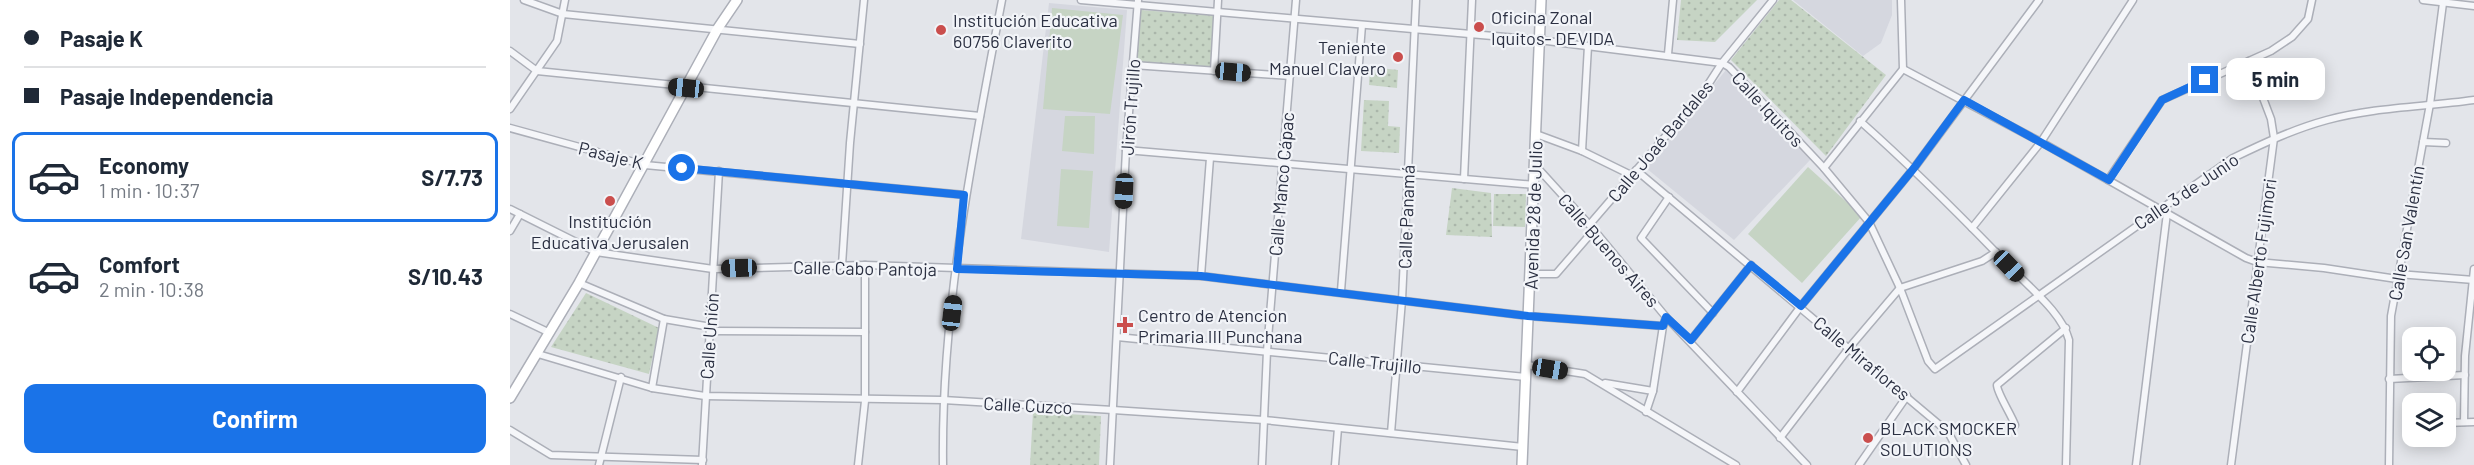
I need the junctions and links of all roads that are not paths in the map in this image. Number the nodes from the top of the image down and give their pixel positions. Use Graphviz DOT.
graph roads {
  1 [pos="524,0"];
  2 [pos="564,0"];
  3 [pos="736,0"];
  4 [pos="864,0"];
  5 [pos="1002,0"];
  6 [pos="1081,0"];
  7 [pos="1218,0"];
  8 [pos="1296,0"];
  9 [pos="1416,0"];
  10 [pos="1472,0"];
  11 [pos="1541,0"];
  12 [pos="1673,0"];
  13 [pos="1773,0"];
  14 [pos="1901,0"];
  15 [pos="2039,0"];
  16 [pos="2133,0"];
  17 [pos="2312,0"];
  18 [pos="2423,0"];
  19 [pos="1138,3"];
  20 [pos="2443,3"];
  21 [pos="2474,6"];
  22 [pos="1217,13"];
  23 [pos="563,14"];
  24 [pos="1295,19"];
  25 [pos="1362,25"];
  26 [pos="718,28"];
  27 [pos="1416,29"];
  28 [pos="1471,34"];
  29 [pos="1539,40"];
  30 [pos="860,44"];
  31 [pos="1588,46"];
  32 [pos="510,51"];
  33 [pos="1668,54"];
  34 [pos="2249,61"];
  35 [pos="1722,63"];
  36 [pos="1133,65"];
  37 [pos="1903,69"];
  38 [pos="1214,70"];
  39 [pos="537,71"];
  40 [pos="1290,76"];
  41 [pos="686,88"];
  42 [pos="1964,100"];
  43 [pos="2474,100"];
  44 [pos="2430,104"];
  45 [pos="853,105"];
  46 [pos="510,109"];
  47 [pos="980,116"];
  48 [pos="1860,121"];
  49 [pos="510,128"];
  50 [pos="1536,134"];
  51 [pos="2274,138"];
  52 [pos="2041,142"];
  53 [pos="2423,142"];
  54 [pos="2446,143"];
  55 [pos="1126,150"];
  56 [pos="1582,151"];
  57 [pos="1210,158"];
  58 [pos="1284,164"];
  59 [pos="645,165"];
  60 [pos="1535,165"];
  61 [pos="1824,168"];
  62 [pos="1914,168"];
  63 [pos="1351,170"];
  64 [pos="719,171"];
  65 [pos="1633,172"];
  66 [pos="1407,174"];
  67 [pos="1464,179"];
  68 [pos="2109,180"];
  69 [pos="848,182"];
  70 [pos="1535,186"];
  71 [pos="964,195"];
  72 [pos="1669,197"];
  73 [pos="510,209"];
  74 [pos="2158,209"];
  75 [pos="2167,213"];
  76 [pos="520,214"];
  77 [pos="1869,222"];
  78 [pos="1592,227"];
  79 [pos="1972,228"];
  80 [pos="510,231"];
  81 [pos="596,252"];
  82 [pos="1996,252"];
  83 [pos="2257,262"];
  84 [pos="842,265"];
  85 [pos="865,265"];
  86 [pos="1751,265"];
  87 [pos="957,269"];
  88 [pos="2474,269"];
  89 [pos="713,270"];
  90 [pos="1119,273"];
  91 [pos="1531,274"];
  92 [pos="1201,276"];
  93 [pos="2397,277"];
  94 [pos="2473,280"];
  95 [pos="579,283"];
  96 [pos="1272,283"];
  97 [pos="1900,288"];
  98 [pos="1341,291"];
  99 [pos="2037,294"];
  100 [pos="1402,300"];
  101 [pos="1801,306"];
  102 [pos="1713,312"];
  103 [pos="510,314"];
  104 [pos="1528,316"];
  105 [pos="1666,317"];
  106 [pos="664,319"];
  107 [pos="1663,326"];
  108 [pos="2066,328"];
  109 [pos="711,329"];
  110 [pos="865,332"];
  111 [pos="550,333"];
  112 [pos="1117,337"];
  113 [pos="1691,340"];
  114 [pos="1849,348"];
  115 [pos="1267,351"];
  116 [pos="538,354"];
  117 [pos="2465,356"];
  118 [pos="2474,356"];
  119 [pos="1397,364"];
  120 [pos="1527,365"];
  121 [pos="1935,369"];
  122 [pos="2465,375"];
  123 [pos="621,377"];
  124 [pos="1526,377"];
  125 [pos="2389,379"];
  126 [pos="1602,383"];
  127 [pos="652,388"];
  128 [pos="1653,391"];
  129 [pos="1737,392"];
  130 [pos="705,396"];
  131 [pos="1907,396"];
  132 [pos="510,398"];
  133 [pos="942,400"];
  134 [pos="865,401"];
  135 [pos="1113,410"];
  136 [pos="1646,412"];
  137 [pos="1264,420"];
  138 [pos="2456,422"];
  139 [pos="2463,422"];
  140 [pos="2474,422"];
  141 [pos="2014,425"];
  142 [pos="1338,428"];
  143 [pos="510,430"];
  144 [pos="1391,433"];
  145 [pos="1780,438"];
  146 [pos="1523,447"];
  147 [pos="601,456"];
  148 [pos="702,463"];
  149 [pos="599,465"];
  150 [pos="858,465"];
  151 [pos="943,465"];
  152 [pos="1110,465"];
  153 [pos="1262,465"];
  154 [pos="1335,465"];
  155 [pos="1522,465"];
  156 [pos="1736,465"];
  157 [pos="1807,465"];
  158 [pos="1859,465"];
  159 [pos="1966,465"];
  160 [pos="2066,465"];
  161 [pos="2136,465"];
  162 [pos="2231,465"];
  163 [pos="2389,465"];
  1 -- 23 [label="street"];
  2 -- 23 [label="street"];
  3 -- 26 [label="main road"];
  4 -- 30 [label="street"];
  5 -- 47 [label="street"];
  6 -- 19 [label="street, Calle Iquitos"];
  7 -- 22 [label="street"];
  8 -- 24 [label="street, Calle Manco Cápac"];
  9 -- 27 [label="street, Calle Panamá"];
  10 -- 28 [label="street"];
  11 -- 29 [label="main road, Avenida 28 de Julio"];
  12 -- 33 [label="street"];
  13 -- 35 [label="street, Calle Joaé Bardales"];
  14 -- 37 [label="street"];
  15 -- 42 [label="street"];
  16 -- 52 [label="street"];
  17 -- 34 [label="street"];
  18 -- 20 [label="street"];
  19 -- 22 [label="street, Calle Iquitos"];
  19 -- 36 [label="street, Jirón Trujillo"];
  20 -- 21 [label="street"];
  20 -- 44 [label="street, Calle San Valentín"];
  22 -- 24 [label="street, Calle Iquitos"];
  22 -- 38 [label="street"];
  23 -- 26 [label="street"];
  23 -- 39 [label="street"];
  24 -- 25 [label="street, Calle Iquitos"];
  24 -- 40 [label="street, Calle Manco Cápac"];
  25 -- 27 [label="street, Calle Iquitos"];
  25 -- 63 [label="street"];
  26 -- 30 [label="street"];
  26 -- 41 [label="main road"];
  27 -- 28 [label="street, Calle Iquitos"];
  27 -- 66 [label="street, Calle Panamá"];
  28 -- 29 [label="street, Calle Iquitos"];
  28 -- 67 [label="street"];
  29 -- 31 [label="street, Calle Iquitos"];
  29 -- 50 [label="main road, Avenida 28 de Julio"];
  30 -- 45 [label="street"];
  31 -- 33 [label="street, Calle Iquitos"];
  31 -- 56 [label="street"];
  32 -- 39 [label="street"];
  33 -- 35 [label="street, Calle Iquitos"];
  34 -- 51 [label="street, Calle Alberto Fujimori"];
  34 -- 68 [label="street"];
  35 -- 61 [label="street, Calle Iquitos"];
  35 -- 65 [label="street, Calle Joaé Bardales"];
  36 -- 38 [label="street"];
  36 -- 55 [label="street, Jirón Trujillo"];
  37 -- 42 [label="street"];
  37 -- 48 [label="street"];
  38 -- 40 [label="street"];
  39 -- 41 [label="street"];
  39 -- 46 [label="street"];
  40 -- 58 [label="street, Calle Manco Cápac"];
  41 -- 45 [label="street"];
  41 -- 59 [label="main road"];
  42 -- 52 [label="street"];
  42 -- 62 [label="street"];
  43 -- 44 [label="street, Calle 3 de Junio"];
  44 -- 51 [label="street, Calle 3 de Junio"];
  44 -- 53 [label="street, Calle San Valentín"];
  45 -- 47 [label="street"];
  45 -- 69 [label="street"];
  47 -- 71 [label="street"];
  48 -- 61 [label="street"];
  48 -- 62 [label="street"];
  49 -- 59 [label="street, Pasaje K"];
  50 -- 56 [label="street, Calle Miraflores"];
  50 -- 60 [label="main road, Avenida 28 de Julio"];
  51 -- 74 [label="street, Calle 3 de Junio"];
  51 -- 83 [label="street, Calle Alberto Fujimori"];
  52 -- 68 [label="street"];
  52 -- 79 [label="street"];
  53 -- 54 [label="street"];
  53 -- 93 [label="street, Calle San Valentín"];
  55 -- 57 [label="street"];
  55 -- 90 [label="street, Jirón Trujillo"];
  56 -- 65 [label="street, Calle Miraflores"];
  57 -- 58 [label="street"];
  57 -- 92 [label="street"];
  58 -- 63 [label="street"];
  58 -- 96 [label="street, Calle Manco Cápac"];
  59 -- 64 [label="street, Pasaje K"];
  59 -- 81 [label="main road"];
  60 -- 70 [label="main road, Avenida 28 de Julio"];
  60 -- 78 [label="street, Calle Buenos Aires"];
  61 -- 77 [label="street, Calle Iquitos"];
  62 -- 77 [label="street"];
  62 -- 79 [label="street"];
  63 -- 66 [label="street"];
  63 -- 98 [label="street"];
  64 -- 69 [label="street, Pasaje K"];
  64 -- 89 [label="street, Calle Unión"];
  65 -- 72 [label="street, Calle Miraflores"];
  65 -- 78 [label="street, Calle Joaé Bardales"];
  66 -- 67 [label="street"];
  66 -- 100 [label="street, Calle Panamá"];
  67 -- 70 [label="street"];
  68 -- 74 [label="street"];
  69 -- 71 [label="street, Pasaje K"];
  69 -- 84 [label="street"];
  70 -- 91 [label="main road, Avenida 28 de Julio"];
  71 -- 87 [label="street"];
  72 -- 86 [label="street, Calle Miraflores"];
  72 -- 102 [label="street"];
  73 -- 76 [label="street, Calle Cabo Pantoja"];
  74 -- 75 [label="street"];
  74 -- 99 [label="street, Calle 3 de Junio"];
  75 -- 83 [label="street"];
  75 -- 161 [label="street"];
  76 -- 80 [label="street"];
  76 -- 81 [label="street, Calle Cabo Pantoja"];
  77 -- 97 [label="street, Calle Iquitos"];
  77 -- 101 [label="street"];
  78 -- 91 [label="street, Calle Joaé Bardales"];
  78 -- 105 [label="street, Calle Buenos Aires"];
  79 -- 82 [label="street"];
  81 -- 89 [label="street, Calle Cabo Pantoja"];
  81 -- 95 [label="main road"];
  82 -- 97 [label="street"];
  82 -- 99 [label="street"];
  83 -- 93 [label="street"];
  83 -- 162 [label="street, Calle Alberto Fujimori"];
  84 -- 85 [label="street, Calle Cabo Pantoja"];
  84 -- 89 [label="street, Calle Cabo Pantoja"];
  85 -- 87 [label="street, Calle Cabo Pantoja"];
  85 -- 110 [label="street"];
  86 -- 101 [label="street, Calle Miraflores"];
  86 -- 102 [label="street"];
  87 -- 90 [label="street, Calle Cabo Pantoja"];
  87 -- 133 [label="street"];
  88 -- 94 [label="street"];
  89 -- 109 [label="street, Calle Unión"];
  90 -- 92 [label="street, Calle Cabo Pantoja"];
  90 -- 112 [label="street, Jirón Trujillo"];
  91 -- 104 [label="main road, Avenida 28 de Julio"];
  92 -- 96 [label="street, Calle Cabo Pantoja"];
  93 -- 94 [label="street"];
  93 -- 125 [label="street, Calle San Valentín"];
  94 -- 117 [label="street"];
  95 -- 106 [label="street"];
  95 -- 111 [label="main road"];
  96 -- 98 [label="street, Calle Cabo Pantoja"];
  96 -- 115 [label="street, Calle Manco Cápac"];
  97 -- 114 [label="street"];
  97 -- 121 [label="street, Calle Iquitos"];
  98 -- 100 [label="street, Calle Cabo Pantoja"];
  99 -- 108 [label="street"];
  99 -- 121 [label="street, Calle 3 de Junio"];
  100 -- 104 [label="street, Calle Cabo Pantoja"];
  100 -- 119 [label="street, Calle Panamá"];
  101 -- 114 [label="street, Calle Miraflores"];
  101 -- 129 [label="street"];
  102 -- 113 [label="street"];
  103 -- 111 [label="street"];
  104 -- 107 [label="street, Calle Cabo Pantoja"];
  104 -- 120 [label="main road, Avenida 28 de Julio"];
  105 -- 107 [label="street"];
  105 -- 113 [label="street, Calle Buenos Aires"];
  106 -- 109 [label="street"];
  106 -- 127 [label="street"];
  107 -- 128 [label="street"];
  108 -- 141 [label="street"];
  108 -- 160 [label="street"];
  109 -- 110 [label="street"];
  109 -- 130 [label="street, Calle Unión"];
  110 -- 134 [label="street"];
  111 -- 116 [label="main road"];
  112 -- 115 [label="street, Calle Trujillo"];
  112 -- 135 [label="street, Jirón Trujillo"];
  113 -- 129 [label="street, Calle Buenos Aires"];
  114 -- 131 [label="street, Calle Miraflores"];
  114 -- 145 [label="street"];
  115 -- 119 [label="street, Calle Trujillo"];
  115 -- 137 [label="street, Calle Manco Cápac"];
  116 -- 123 [label="street, Calle Cuzco"];
  116 -- 132 [label="main road"];
  117 -- 118 [label="street"];
  117 -- 122 [label="street"];
  119 -- 124 [label="street, Calle Trujillo"];
  119 -- 144 [label="street, Calle Panamá"];
  120 -- 124 [label="main road, Avenida 28 de Julio"];
  120 -- 126 [label="street"];
  122 -- 125 [label="street"];
  122 -- 139 [label="street"];
  123 -- 127 [label="street, Calle Cuzco"];
  123 -- 147 [label="street"];
  124 -- 146 [label="main road, Avenida 28 de Julio"];
  125 -- 163 [label="street, Calle San Valentín"];
  126 -- 128 [label="street"];
  126 -- 136 [label="street"];
  127 -- 130 [label="street, Calle Cuzco"];
  128 -- 136 [label="street"];
  129 -- 145 [label="street, Calle Buenos Aires"];
  130 -- 134 [label="street, Calle Cuzco"];
  130 -- 148 [label="street, Calle Unión"];
  131 -- 158 [label="street"];
  131 -- 159 [label="street, Calle Miraflores"];
  133 -- 134 [label="street, Calle Cuzco"];
  133 -- 135 [label="street, Calle Cuzco"];
  133 -- 151 [label="street"];
  134 -- 150 [label="street"];
  135 -- 137 [label="street, Calle Cuzco"];
  135 -- 152 [label="street, Jirón Trujillo"];
  136 -- 156 [label="street"];
  137 -- 142 [label="street, Calle Cuzco"];
  137 -- 153 [label="street, Calle Manco Cápac"];
  138 -- 139 [label="street"];
  139 -- 140 [label="street"];
  142 -- 144 [label="street, Calle Cuzco"];
  142 -- 154 [label="street"];
  143 -- 147 [label="street"];
  144 -- 146 [label="street, Calle Cuzco"];
  145 -- 157 [label="street, Calle Buenos Aires"];
  146 -- 155 [label="main road, Avenida 28 de Julio"];
  147 -- 148 [label="street"];
  147 -- 149 [label="street"];
}
